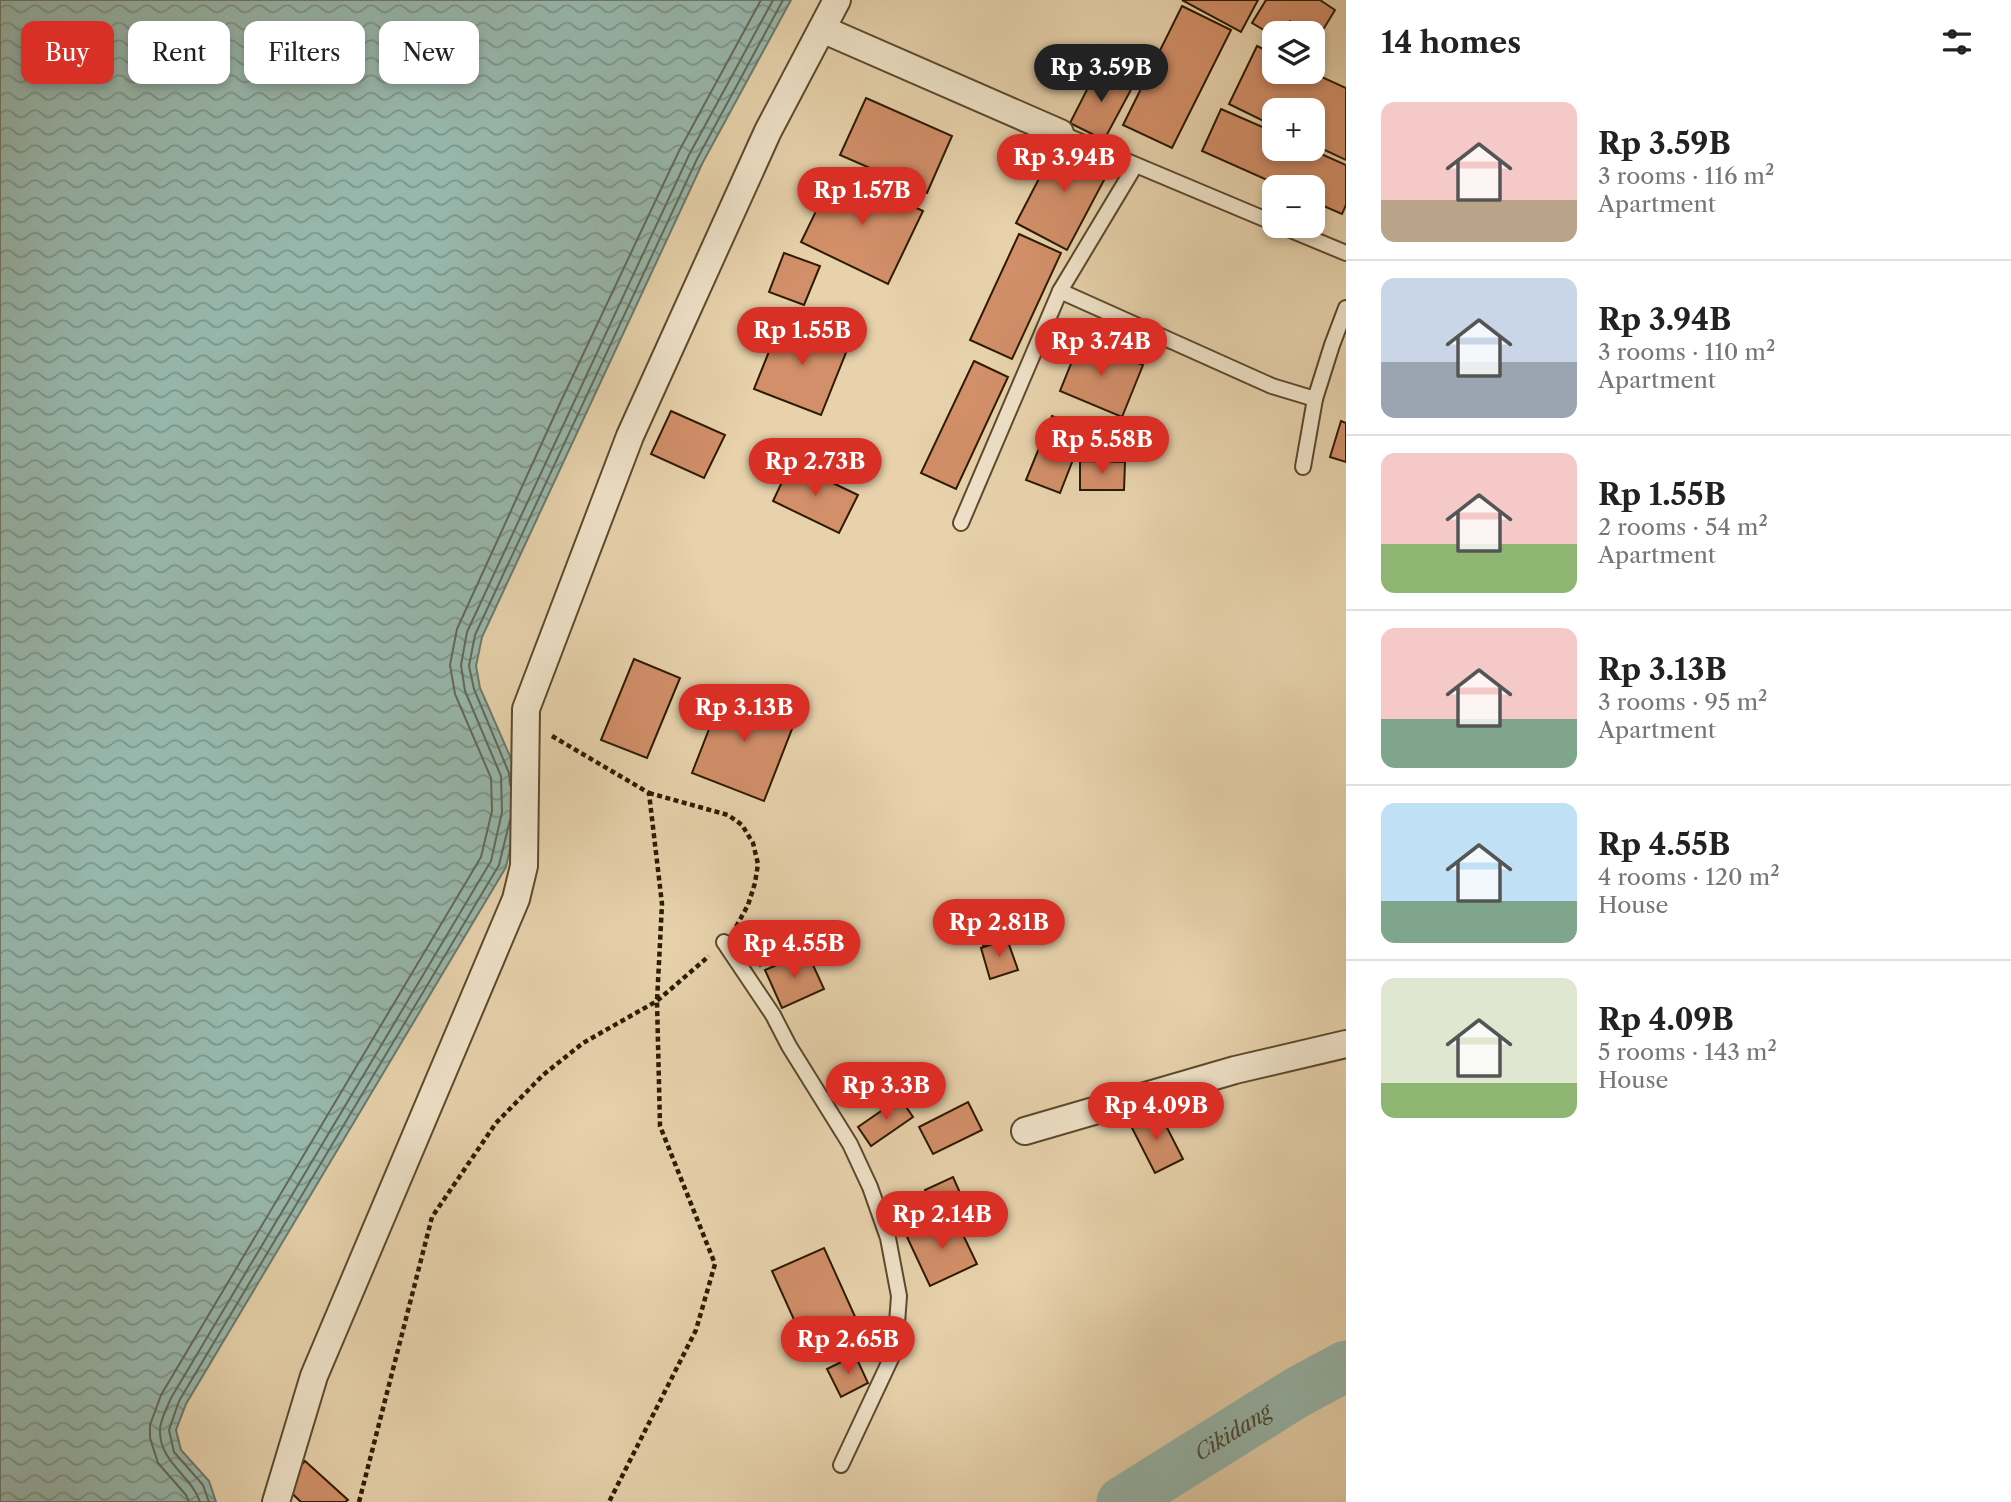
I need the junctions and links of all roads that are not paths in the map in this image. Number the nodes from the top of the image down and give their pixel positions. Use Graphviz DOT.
graph roads {
  1 [pos="837,0"];
  2 [pos="822,29"];
  3 [pos="1060,133"];
  4 [pos="1135,166"];
  5 [pos="1262,218"];
  6 [pos="1310,238"];
  7 [pos="1346,253"];
  8 [pos="1059,291"];
  9 [pos="1346,308"];
  10 [pos="1315,399"];
  11 [pos="1303,467"];
  12 [pos="961,523"];
  13 [pos="724,942"];
  14 [pos="1346,1044"];
  15 [pos="1025,1131"];
  16 [pos="841,1465"];
  17 [pos="276,1502"];
  1 -- 2 [label="street"];
  2 -- 3 [label="street"];
  2 -- 17 [label="street"];
  3 -- 4 [label="lane"];
  4 -- 5 [label="lane"];
  4 -- 8 [label="lane"];
  6 -- 7 [label="lane"];
  8 -- 10 [label="lane"];
  8 -- 12 [label="lane"];
  9 -- 10 [label="lane"];
  10 -- 11 [label="lane"];
  13 -- 16 [label="lane"];
  14 -- 15 [label="street"];
}
